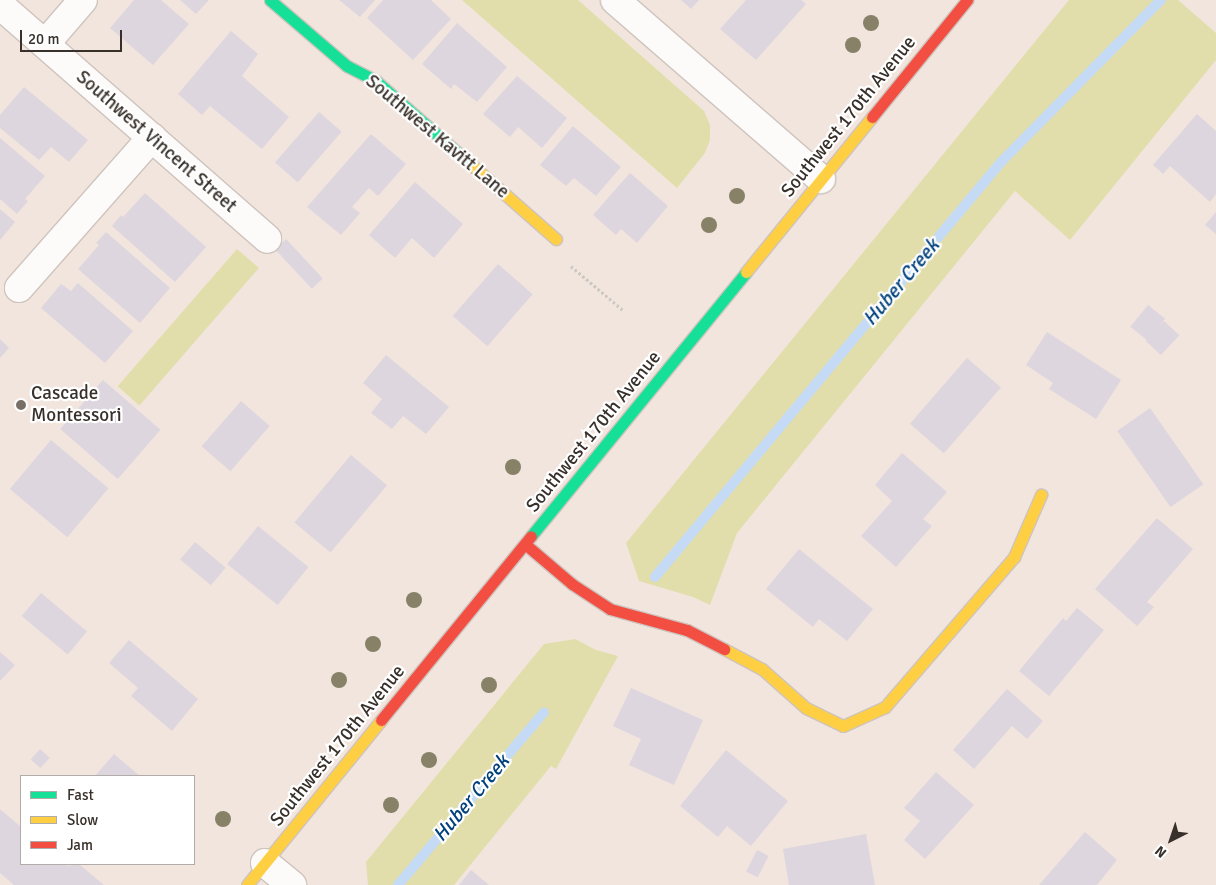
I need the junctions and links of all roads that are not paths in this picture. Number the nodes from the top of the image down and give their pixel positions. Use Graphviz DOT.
graph roads {
  1 [pos="82,0"];
  2 [pos="270,0"];
  3 [pos="615,0"];
  4 [pos="967,0"];
  5 [pos="0,5"];
  6 [pos="45,44"];
  7 [pos="152,137"];
  8 [pos="821,179"];
  9 [pos="267,239"];
  10 [pos="556,239"];
  11 [pos="19,288"];
  12 [pos="1041,495"];
  13 [pos="524,544"];
  14 [pos="265,862"];
  15 [pos="247,885"];
  16 [pos="292,885"];
  1 -- 6 [label="street"];
  2 -- 10 [label="main road, Southwest Kavitt Lane"];
  3 -- 8 [label="street"];
  4 -- 8 [label="main road, Southwest 170th Avenue"];
  5 -- 6 [label="street, Southwest Vincent Street"];
  6 -- 7 [label="street, Southwest Vincent Street"];
  7 -- 9 [label="street, Southwest Vincent Street"];
  7 -- 11 [label="street"];
  8 -- 13 [label="main road, Southwest 170th Avenue"];
  12 -- 13 [label="main road"];
  13 -- 14 [label="main road, Southwest 170th Avenue"];
  14 -- 15 [label="main road, Southwest 170th Avenue"];
  14 -- 16 [label="street"];
}
